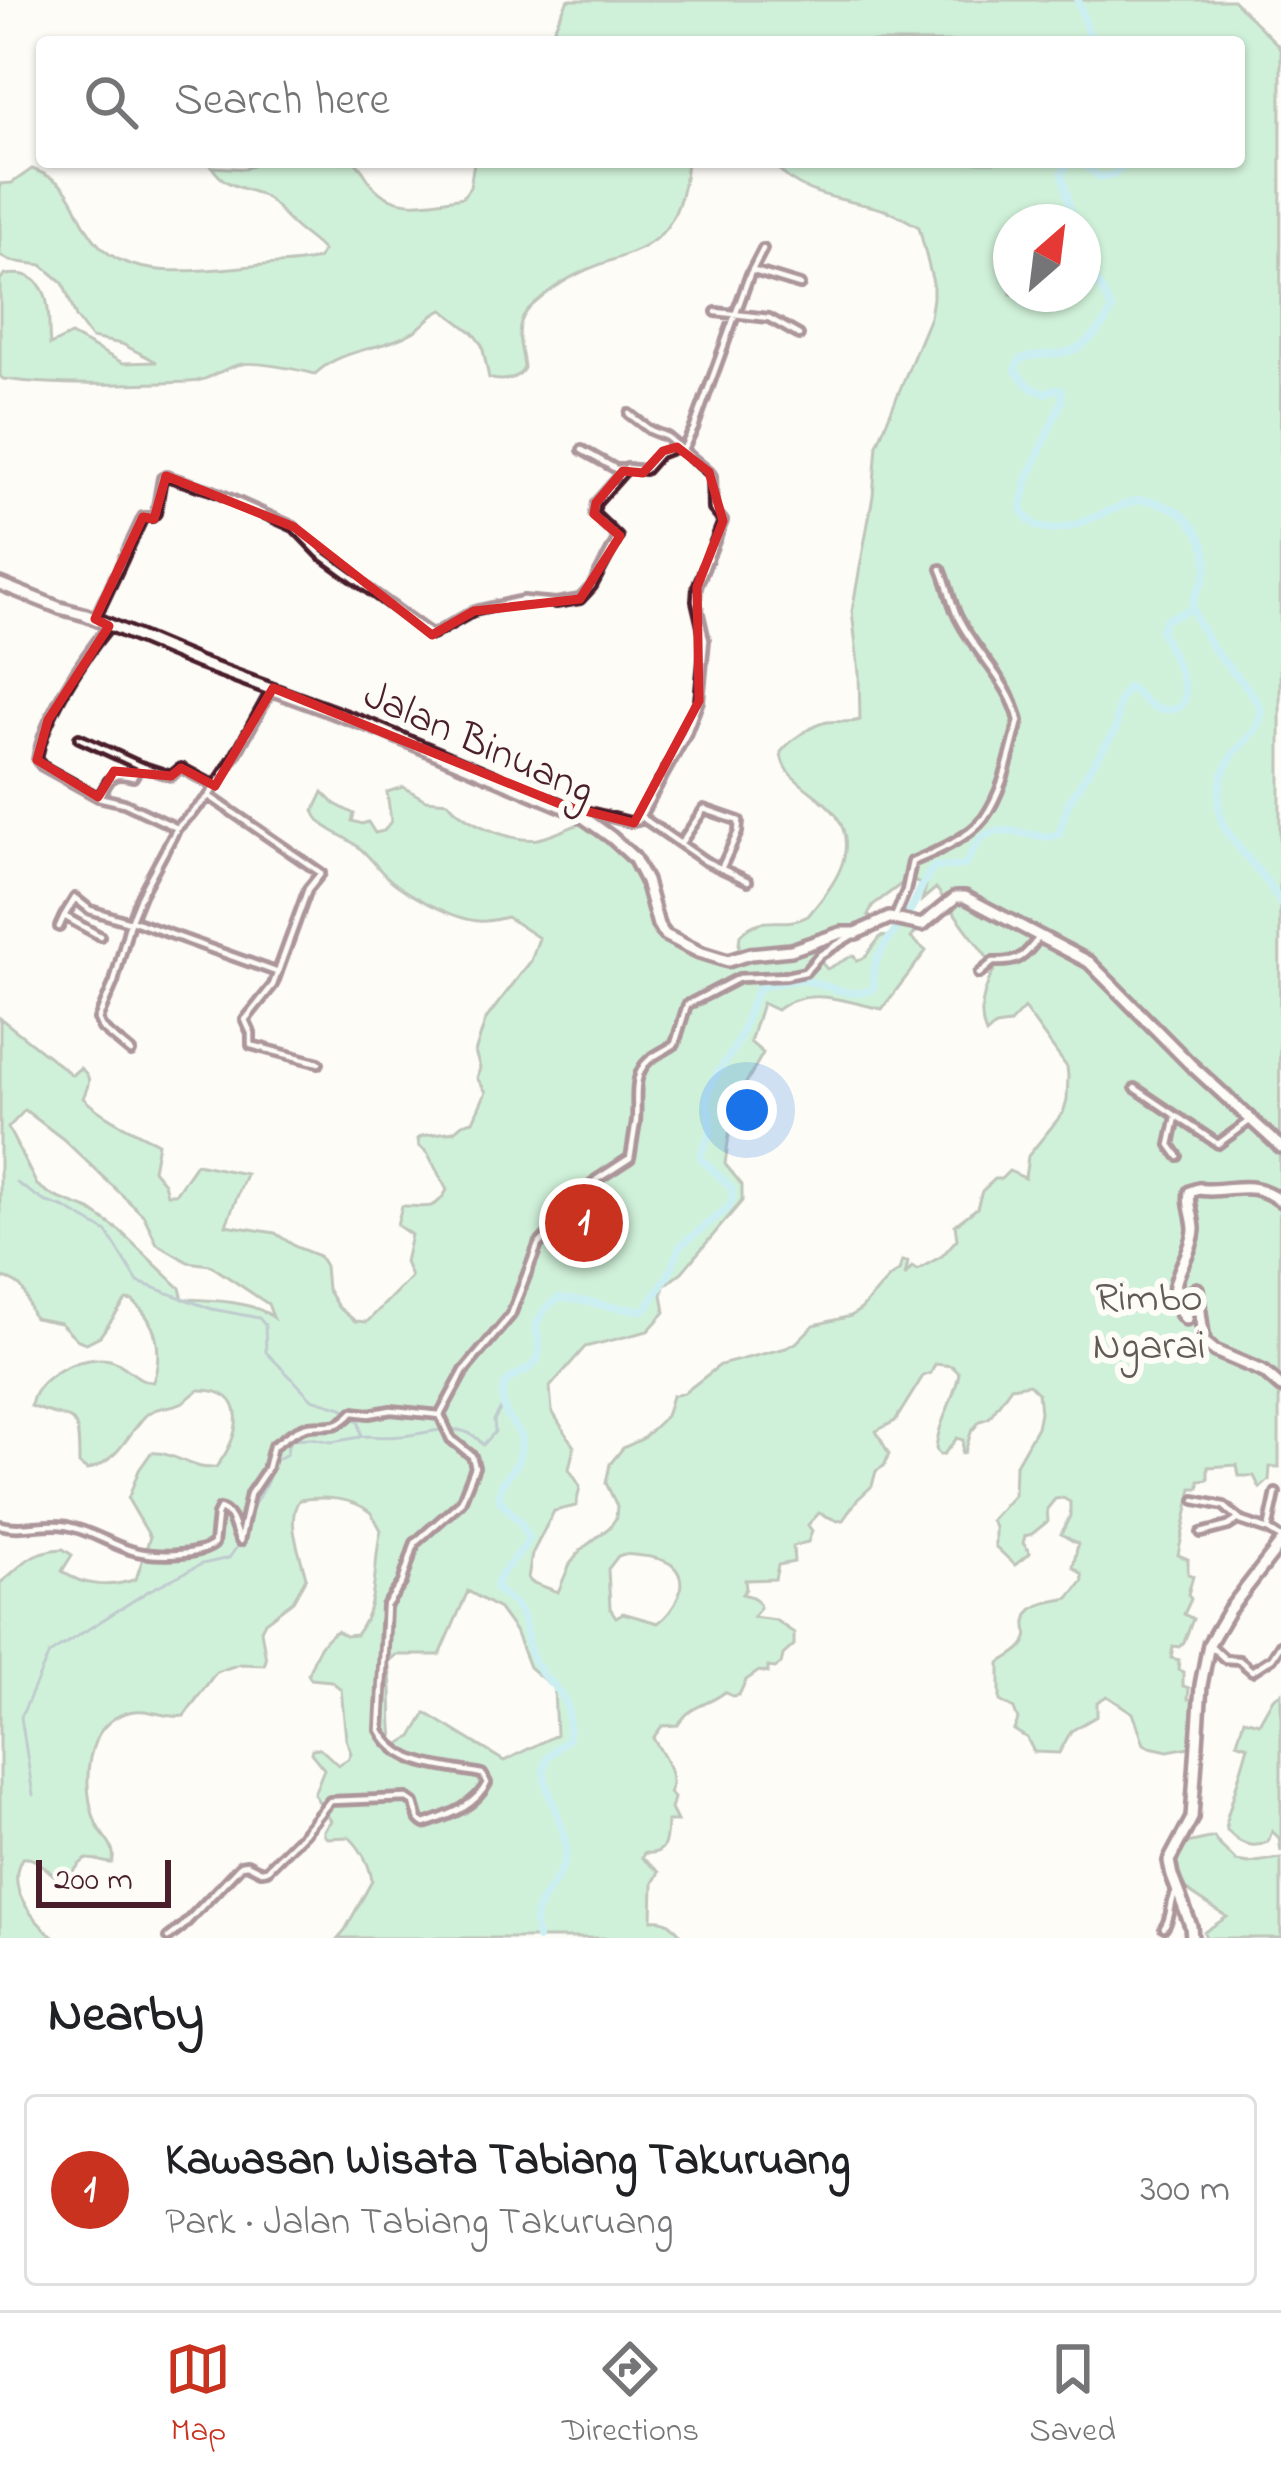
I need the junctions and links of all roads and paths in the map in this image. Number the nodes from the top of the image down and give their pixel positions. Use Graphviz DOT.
graph roads {
  1 [pos="763,249"];
  2 [pos="752,270"];
  3 [pos="800,285"];
  4 [pos="716,312"];
  5 [pos="737,315"];
  6 [pos="799,335"];
  7 [pos="629,414"];
  8 [pos="680,449"];
  9 [pos="582,451"];
  10 [pos="627,468"];
  11 [pos="941,569"];
  12 [pos="0,584"];
  13 [pos="95,619"];
  14 [pos="109,626"];
  15 [pos="273,688"];
  16 [pos="79,738"];
  17 [pos="140,766"];
  18 [pos="215,786"];
  19 [pos="209,796"];
  20 [pos="98,797"];
  21 [pos="565,806"];
  22 [pos="640,816"];
  23 [pos="177,828"];
  24 [pos="681,843"];
  25 [pos="721,869"];
  26 [pos="748,881"];
  27 [pos="64,916"];
  28 [pos="896,918"];
  29 [pos="130,921"];
  30 [pos="59,927"];
  31 [pos="856,933"];
  32 [pos="100,936"];
  33 [pos="1040,936"];
  34 [pos="276,972"];
  35 [pos="979,974"];
  36 [pos="131,1052"];
  37 [pos="319,1064"];
  38 [pos="1135,1088"];
  39 [pos="1176,1117"];
  40 [pos="1251,1120"];
  41 [pos="1281,1147"];
  42 [pos="1178,1156"];
  43 [pos="1281,1202"];
  44 [pos="1281,1387"];
  45 [pos="440,1415"];
  46 [pos="1276,1493"];
  47 [pos="1195,1500"];
  48 [pos="1239,1519"];
  49 [pos="0,1525"];
  50 [pos="1268,1530"];
  51 [pos="1201,1533"];
  52 [pos="1281,1540"];
  53 [pos="1271,1556"];
  54 [pos="1281,1565"];
  55 [pos="1209,1644"];
  56 [pos="1281,1644"];
  57 [pos="1178,1891"];
  58 [pos="1164,1928"];
  59 [pos="168,1938"];
  60 [pos="1192,1938"];
  1 -- 2 [label="street"];
  2 -- 3 [label="street"];
  2 -- 5 [label="street"];
  4 -- 5 [label="street"];
  5 -- 6 [label="street"];
  5 -- 8 [label="street"];
  7 -- 8 [label="street"];
  8 -- 10 [label="street"];
  8 -- 22 [label="street"];
  9 -- 10 [label="street"];
  10 -- 13 [label="street"];
  11 -- 28 [label="street"];
  12 -- 13 [label="main road, Jalan Binuang"];
  13 -- 14 [label="main road, Jalan Binuang"];
  14 -- 15 [label="main road, Jalan Binuang"];
  14 -- 20 [label="street"];
  15 -- 18 [label="street"];
  15 -- 21 [label="main road, Jalan Binuang"];
  16 -- 17 [label="street"];
  17 -- 18 [label="street"];
  17 -- 20 [label="street"];
  18 -- 19 [label="street"];
  19 -- 23 [label="street"];
  19 -- 34 [label="street"];
  20 -- 23 [label="street"];
  21 -- 22 [label="street"];
  21 -- 31 [label="main road, Jalan Binuang"];
  22 -- 24 [label="street"];
  23 -- 29 [label="street"];
  24 -- 25 [label="street"];
  24 -- 25 [label="street"];
  25 -- 26 [label="street"];
  27 -- 29 [label="street"];
  27 -- 30 [label="street"];
  27 -- 32 [label="street"];
  28 -- 31 [label="main road, Jalan Binuang"];
  28 -- 33 [label="main road"];
  29 -- 34 [label="street"];
  29 -- 36 [label="street"];
  31 -- 45 [label="street"];
  33 -- 35 [label="street"];
  33 -- 40 [label="main road"];
  34 -- 37 [label="street"];
  38 -- 39 [label="street"];
  39 -- 40 [label="street"];
  39 -- 42 [label="street"];
  40 -- 41 [label="main road"];
  43 -- 44 [label="main road"];
  45 -- 49 [label="street"];
  45 -- 59 [label="street"];
  46 -- 50 [label="street"];
  47 -- 48 [label="street"];
  48 -- 50 [label="street"];
  48 -- 51 [label="street"];
  50 -- 52 [label="street"];
  52 -- 53 [label="main road"];
  53 -- 54 [label="street"];
  53 -- 55 [label="main road"];
  55 -- 56 [label="street"];
  55 -- 57 [label="main road"];
  57 -- 58 [label="street"];
  57 -- 60 [label="main road"];
}
